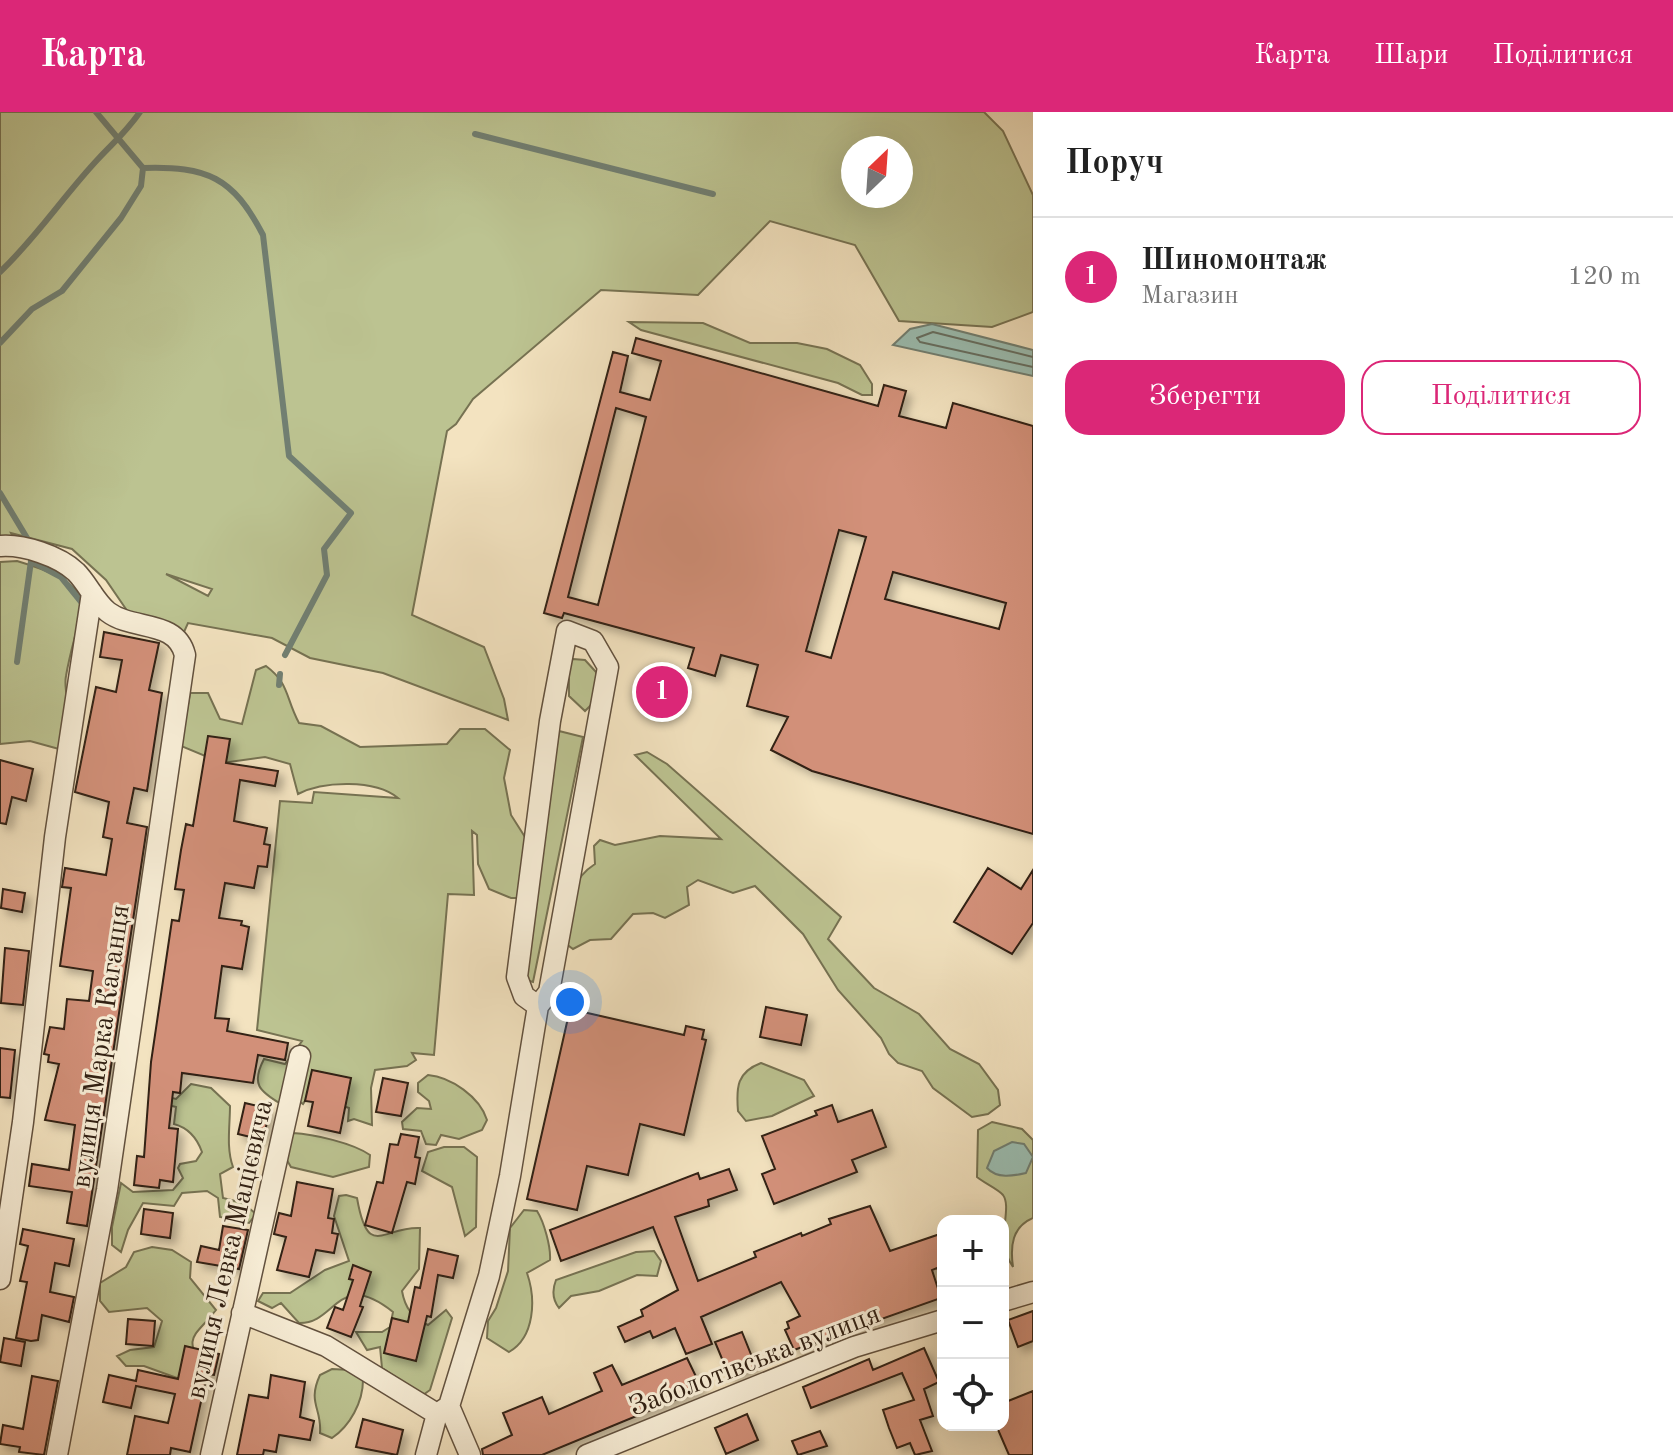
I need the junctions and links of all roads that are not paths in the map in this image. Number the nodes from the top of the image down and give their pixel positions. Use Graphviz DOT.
graph roads {
  1 [pos="0,546"];
  2 [pos="92,593"];
  3 [pos="538,1006"];
  4 [pos="300,1056"];
  5 [pos="0,1279"];
  6 [pos="1033,1292"];
  7 [pos="1009,1299"];
  8 [pos="242,1313"];
  9 [pos="937,1322"];
  10 [pos="443,1410"];
  11 [pos="57,1455"];
  12 [pos="211,1455"];
  13 [pos="426,1455"];
  14 [pos="470,1455"];
  15 [pos="587,1455"];
  1 -- 2 [label="street"];
  2 -- 5 [label="street"];
  2 -- 11 [label="street, вулиця Марка Каганця"];
  3 -- 3 [label="street"];
  3 -- 10 [label="street"];
  4 -- 8 [label="street, вулиця Левка Мацієвича"];
  6 -- 7 [label="street"];
  8 -- 10 [label="street"];
  8 -- 12 [label="street, вулиця Левка Мацієвича"];
  9 -- 15 [label="street, Заболотівська вулиця"];
  10 -- 13 [label="street"];
  10 -- 14 [label="street"];
}
